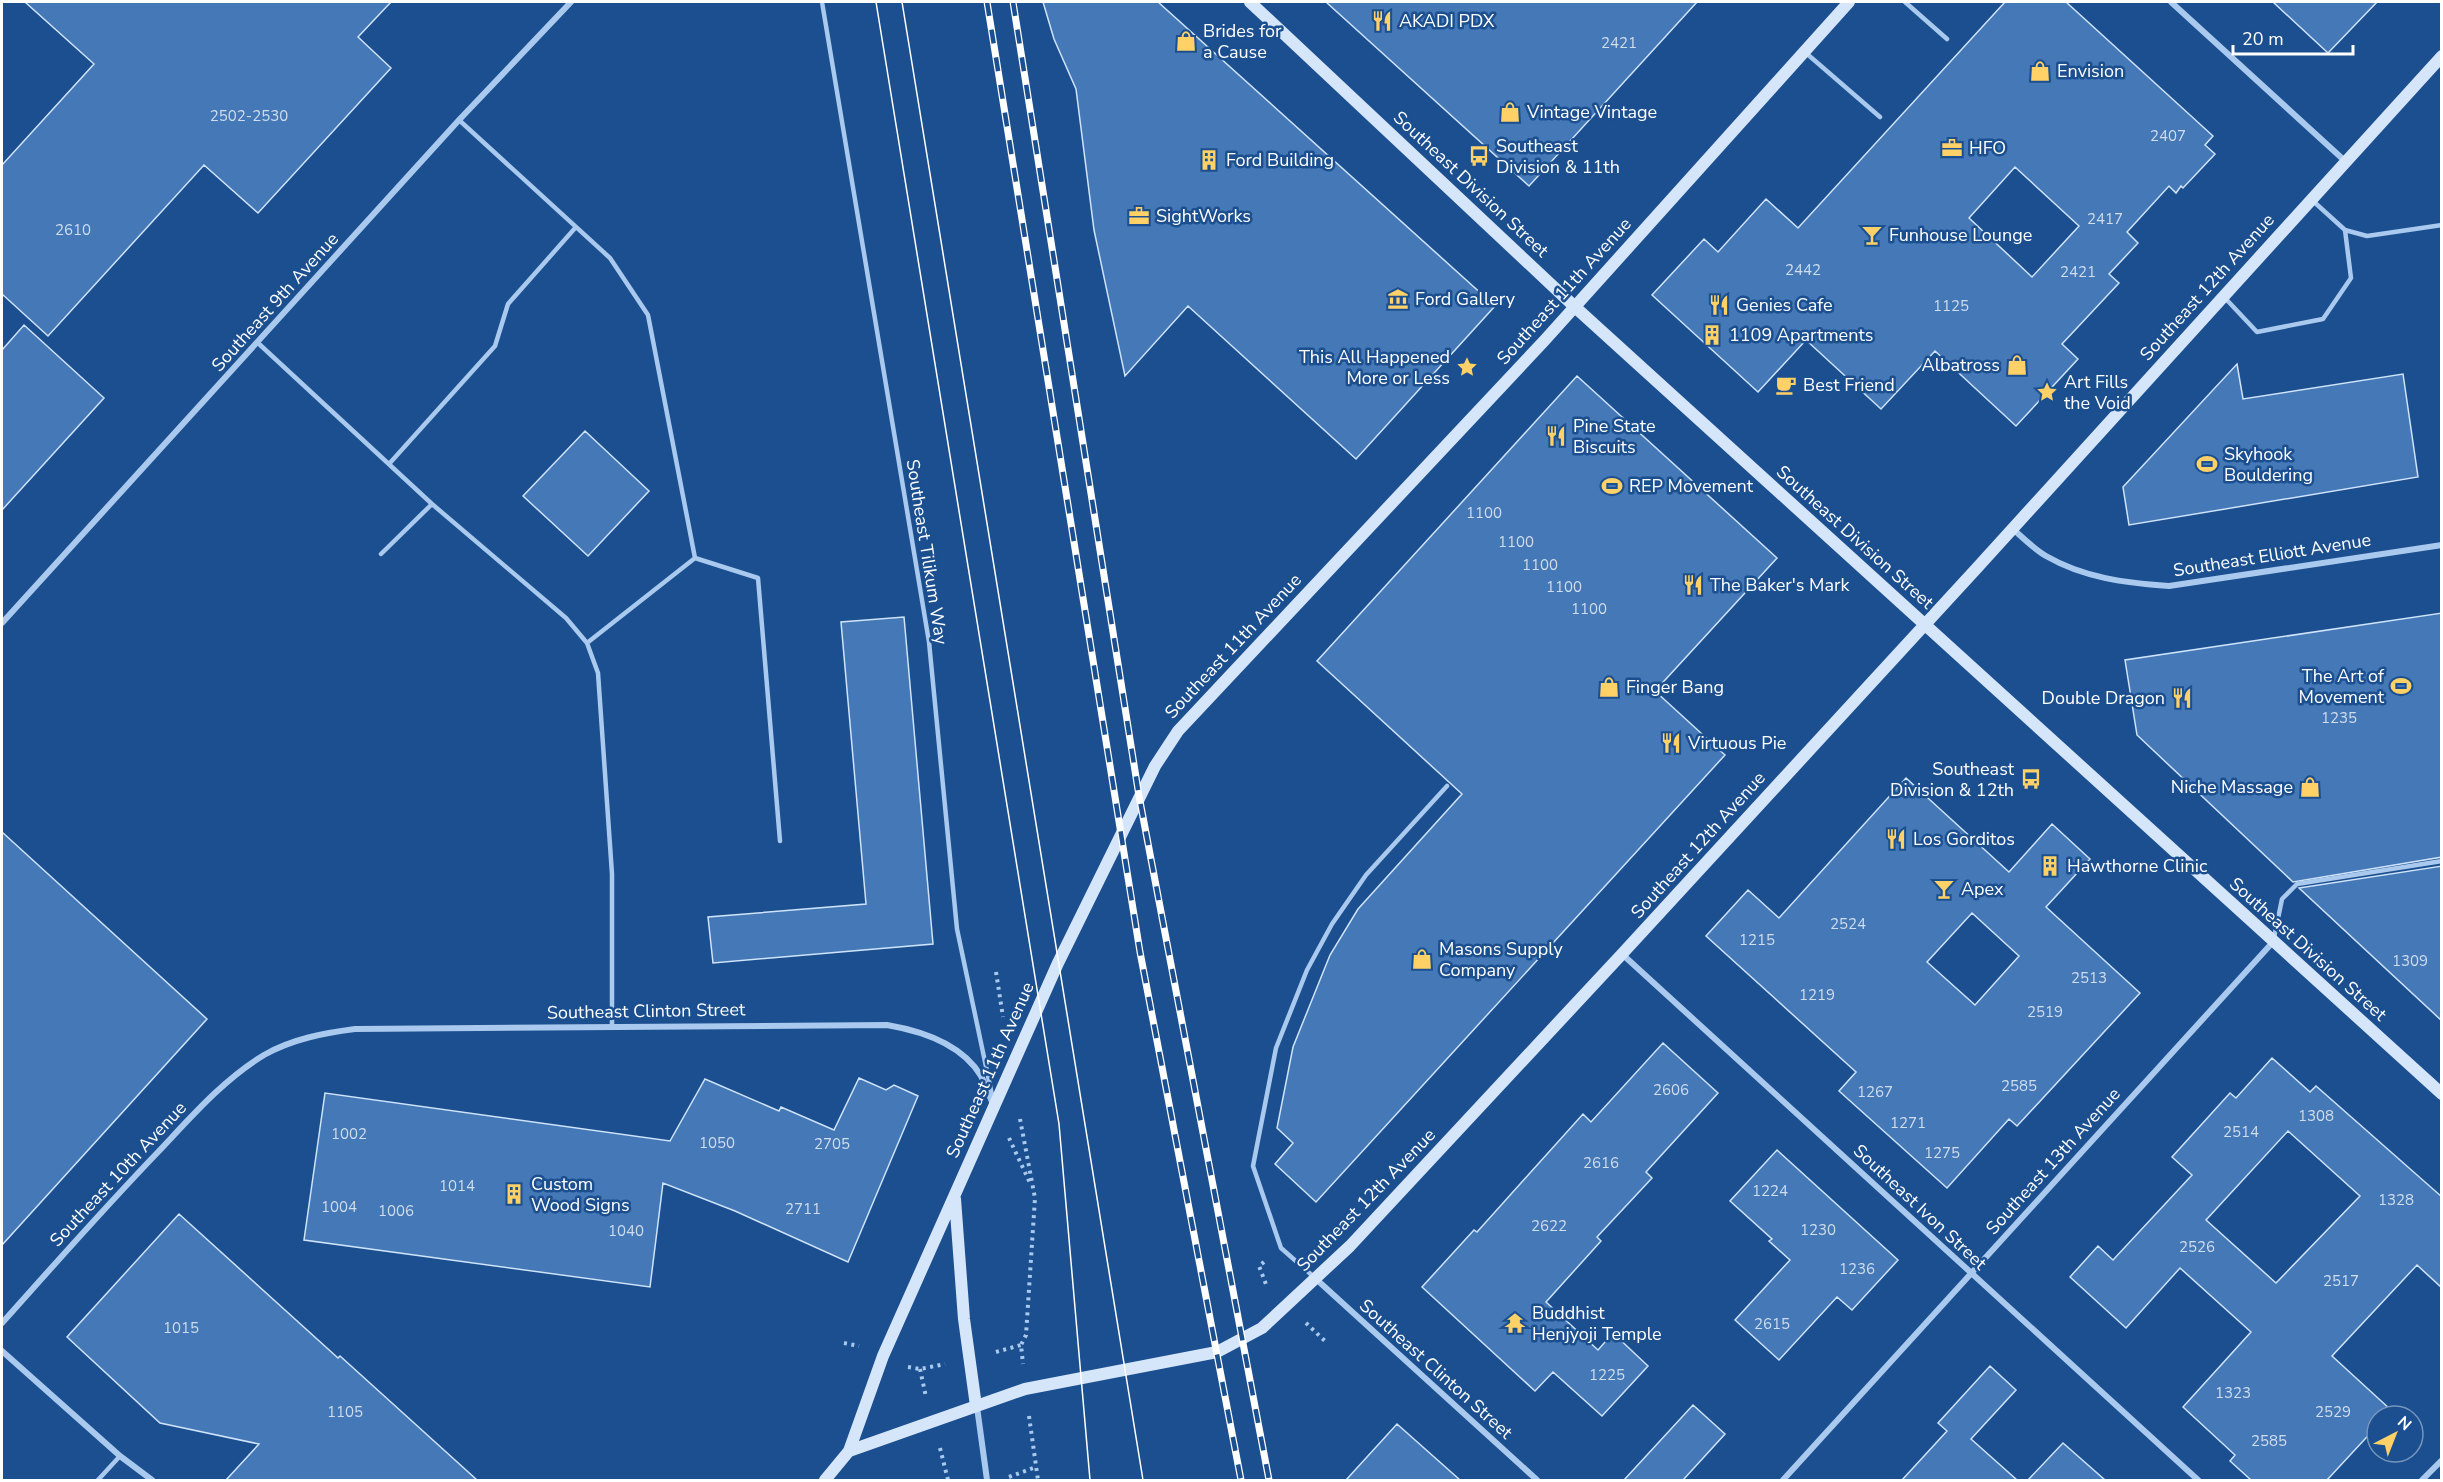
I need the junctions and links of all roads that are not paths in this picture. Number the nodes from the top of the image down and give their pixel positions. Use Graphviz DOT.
graph roads {
  1 [pos="571,2"];
  2 [pos="822,2"];
  3 [pos="1250,2"];
  4 [pos="1849,2"];
  5 [pos="1905,2"];
  6 [pos="2171,2"];
  7 [pos="1947,39"];
  8 [pos="1804,52"];
  9 [pos="2442,56"];
  10 [pos="1880,117"];
  11 [pos="459,120"];
  12 [pos="2345,161"];
  13 [pos="2311,199"];
  14 [pos="2442,225"];
  15 [pos="576,226"];
  16 [pos="2345,230"];
  17 [pos="2223,296"];
  18 [pos="1575,307"];
  19 [pos="258,343"];
  20 [pos="389,464"];
  21 [pos="432,504"];
  22 [pos="2013,529"];
  23 [pos="2442,545"];
  24 [pos="381,554"];
  25 [pos="695,558"];
  26 [pos="2,623"];
  27 [pos="1925,625"];
  28 [pos="587,643"];
  29 [pos="1447,786"];
  30 [pos="780,841"];
  31 [pos="2442,861"];
  32 [pos="2273,942"];
  33 [pos="1622,954"];
  34 [pos="612,1026"];
  35 [pos="266,1054"];
  36 [pos="2442,1094"];
  37 [pos="994,1107"];
  38 [pos="955,1195"];
  39 [pos="1971,1274"];
  40 [pos="1316,1279"];
  41 [pos="2,1323"];
  42 [pos="2,1351"];
  43 [pos="976,1406"];
  44 [pos="849,1451"];
  45 [pos="120,1456"];
  46 [pos="2442,1460"];
  47 [pos="98,1480"];
  48 [pos="152,1480"];
  49 [pos="825,1480"];
  50 [pos="987,1480"];
  51 [pos="1537,1480"];
  52 [pos="1783,1480"];
  53 [pos="2198,1480"];
  54 [pos="2422,1480"];
  1 -- 11 [label="street, Southeast 9th Avenue"];
  2 -- 37 [label="lane, Southeast Tilikum Way"];
  3 -- 18 [label="main road, Southeast Division Street"];
  4 -- 8 [label="main road, Southeast 11th Avenue"];
  5 -- 7 [label="lane"];
  6 -- 12 [label="street"];
  8 -- 10 [label="lane"];
  8 -- 18 [label="main road, Southeast 11th Avenue"];
  9 -- 12 [label="main road, Southeast 12th Avenue"];
  11 -- 15 [label="lane"];
  11 -- 19 [label="street, Southeast 9th Avenue"];
  12 -- 13 [label="main road, Southeast 12th Avenue"];
  13 -- 16 [label="lane"];
  13 -- 17 [label="main road, Southeast 12th Avenue"];
  14 -- 16 [label="lane"];
  15 -- 20 [label="lane"];
  15 -- 25 [label="lane"];
  16 -- 17 [label="lane"];
  17 -- 22 [label="main road, Southeast 12th Avenue"];
  18 -- 27 [label="main road, Southeast Division Street"];
  18 -- 37 [label="main road, Southeast 11th Avenue"];
  19 -- 20 [label="lane"];
  19 -- 26 [label="street, Southeast 9th Avenue"];
  20 -- 21 [label="lane"];
  21 -- 24 [label="lane"];
  21 -- 28 [label="lane"];
  22 -- 23 [label="street, Southeast Elliott Avenue"];
  22 -- 27 [label="main road, Southeast 12th Avenue"];
  25 -- 28 [label="lane"];
  25 -- 30 [label="lane"];
  27 -- 32 [label="main road, Southeast Division Street"];
  27 -- 33 [label="main road, Southeast 12th Avenue"];
  28 -- 34 [label="lane"];
  29 -- 40 [label="lane"];
  31 -- 32 [label="lane"];
  32 -- 36 [label="main road, Southeast Division Street"];
  32 -- 39 [label="street, Southeast 13th Avenue"];
  33 -- 39 [label="street, Southeast Ivon Street"];
  33 -- 40 [label="main road, Southeast 12th Avenue"];
  34 -- 35 [label="street, Southeast Clinton Street"];
  34 -- 37 [label="street, Southeast Clinton Street"];
  35 -- 41 [label="street, Southeast 10th Avenue"];
  37 -- 38 [label="main road, Southeast 11th Avenue"];
  38 -- 43 [label="main road"];
  38 -- 44 [label="main road, Southeast 11th Avenue"];
  39 -- 52 [label="street, Southeast 13th Avenue"];
  39 -- 53 [label="street, Southeast Ivon Street"];
  40 -- 43 [label="main road, Southeast 12th Avenue"];
  40 -- 51 [label="street, Southeast Clinton Street"];
  42 -- 45 [label="street"];
  43 -- 44 [label="main road, Southeast 12th Avenue"];
  43 -- 50 [label="street"];
  44 -- 49 [label="main road"];
  45 -- 47 [label="lane"];
  45 -- 48 [label="street"];
  46 -- 54 [label="street"];
}
